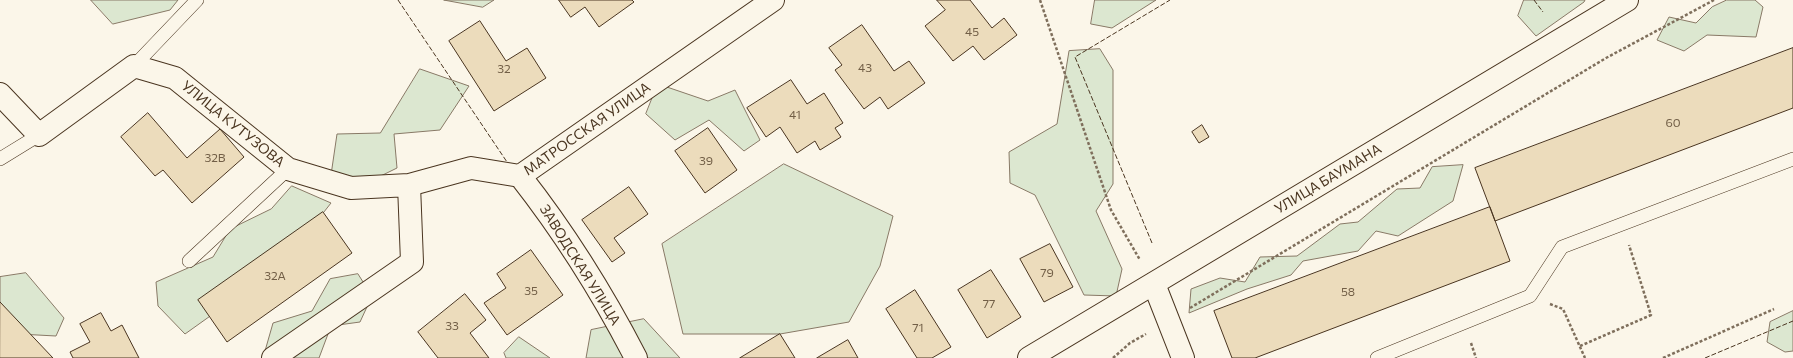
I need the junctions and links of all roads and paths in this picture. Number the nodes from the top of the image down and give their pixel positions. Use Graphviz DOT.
graph roads {
  1 [pos="197,0"];
  2 [pos="773,0"];
  3 [pos="1040,0"];
  4 [pos="1627,0"];
  5 [pos="1714,0"];
  6 [pos="134,66"];
  7 [pos="0,94"];
  8 [pos="39,135"];
  9 [pos="0,159"];
  10 [pos="1793,159"];
  11 [pos="288,169"];
  12 [pos="520,176"];
  13 [pos="408,185"];
  14 [pos="1622,224"];
  15 [pos="189,261"];
  16 [pos="1154,284"];
  17 [pos="1530,296"];
  18 [pos="1774,309"];
  19 [pos="1168,321"];
  20 [pos="1580,346"];
  21 [pos="273,358"];
  22 [pos="636,358"];
  23 [pos="1029,358"];
  24 [pos="1113,358"];
  25 [pos="1183,358"];
  26 [pos="1377,358"];
  27 [pos="1584,358"];
  28 [pos="1663,358"];
  1 -- 6 [label="lane"];
  2 -- 12 [label="street, МАТРОССКАЯ УЛИЦА"];
  3 -- 16 [label="path"];
  4 -- 16 [label="street, УЛИЦА БАУМАНА"];
  5 -- 19 [label="path"];
  6 -- 8 [label="street"];
  6 -- 11 [label="street, УЛИЦА КУТУЗОВА"];
  7 -- 8 [label="street"];
  8 -- 9 [label="lane"];
  10 -- 14 [label="lane"];
  11 -- 13 [label="street, УЛИЦА КУТУЗОВА"];
  11 -- 15 [label="lane"];
  12 -- 13 [label="street, МАТРОССКАЯ УЛИЦА"];
  12 -- 22 [label="street, ЗАВОДСКАЯ УЛИЦА"];
  13 -- 21 [label="street"];
  14 -- 17 [label="lane"];
  14 -- 20 [label="path"];
  16 -- 19 [label="street"];
  16 -- 23 [label="street, УЛИЦА БАУМАНА"];
  17 -- 20 [label="path"];
  17 -- 26 [label="lane"];
  18 -- 28 [label="path"];
  19 -- 24 [label="path"];
  19 -- 25 [label="street"];
  20 -- 27 [label="path"];
}
